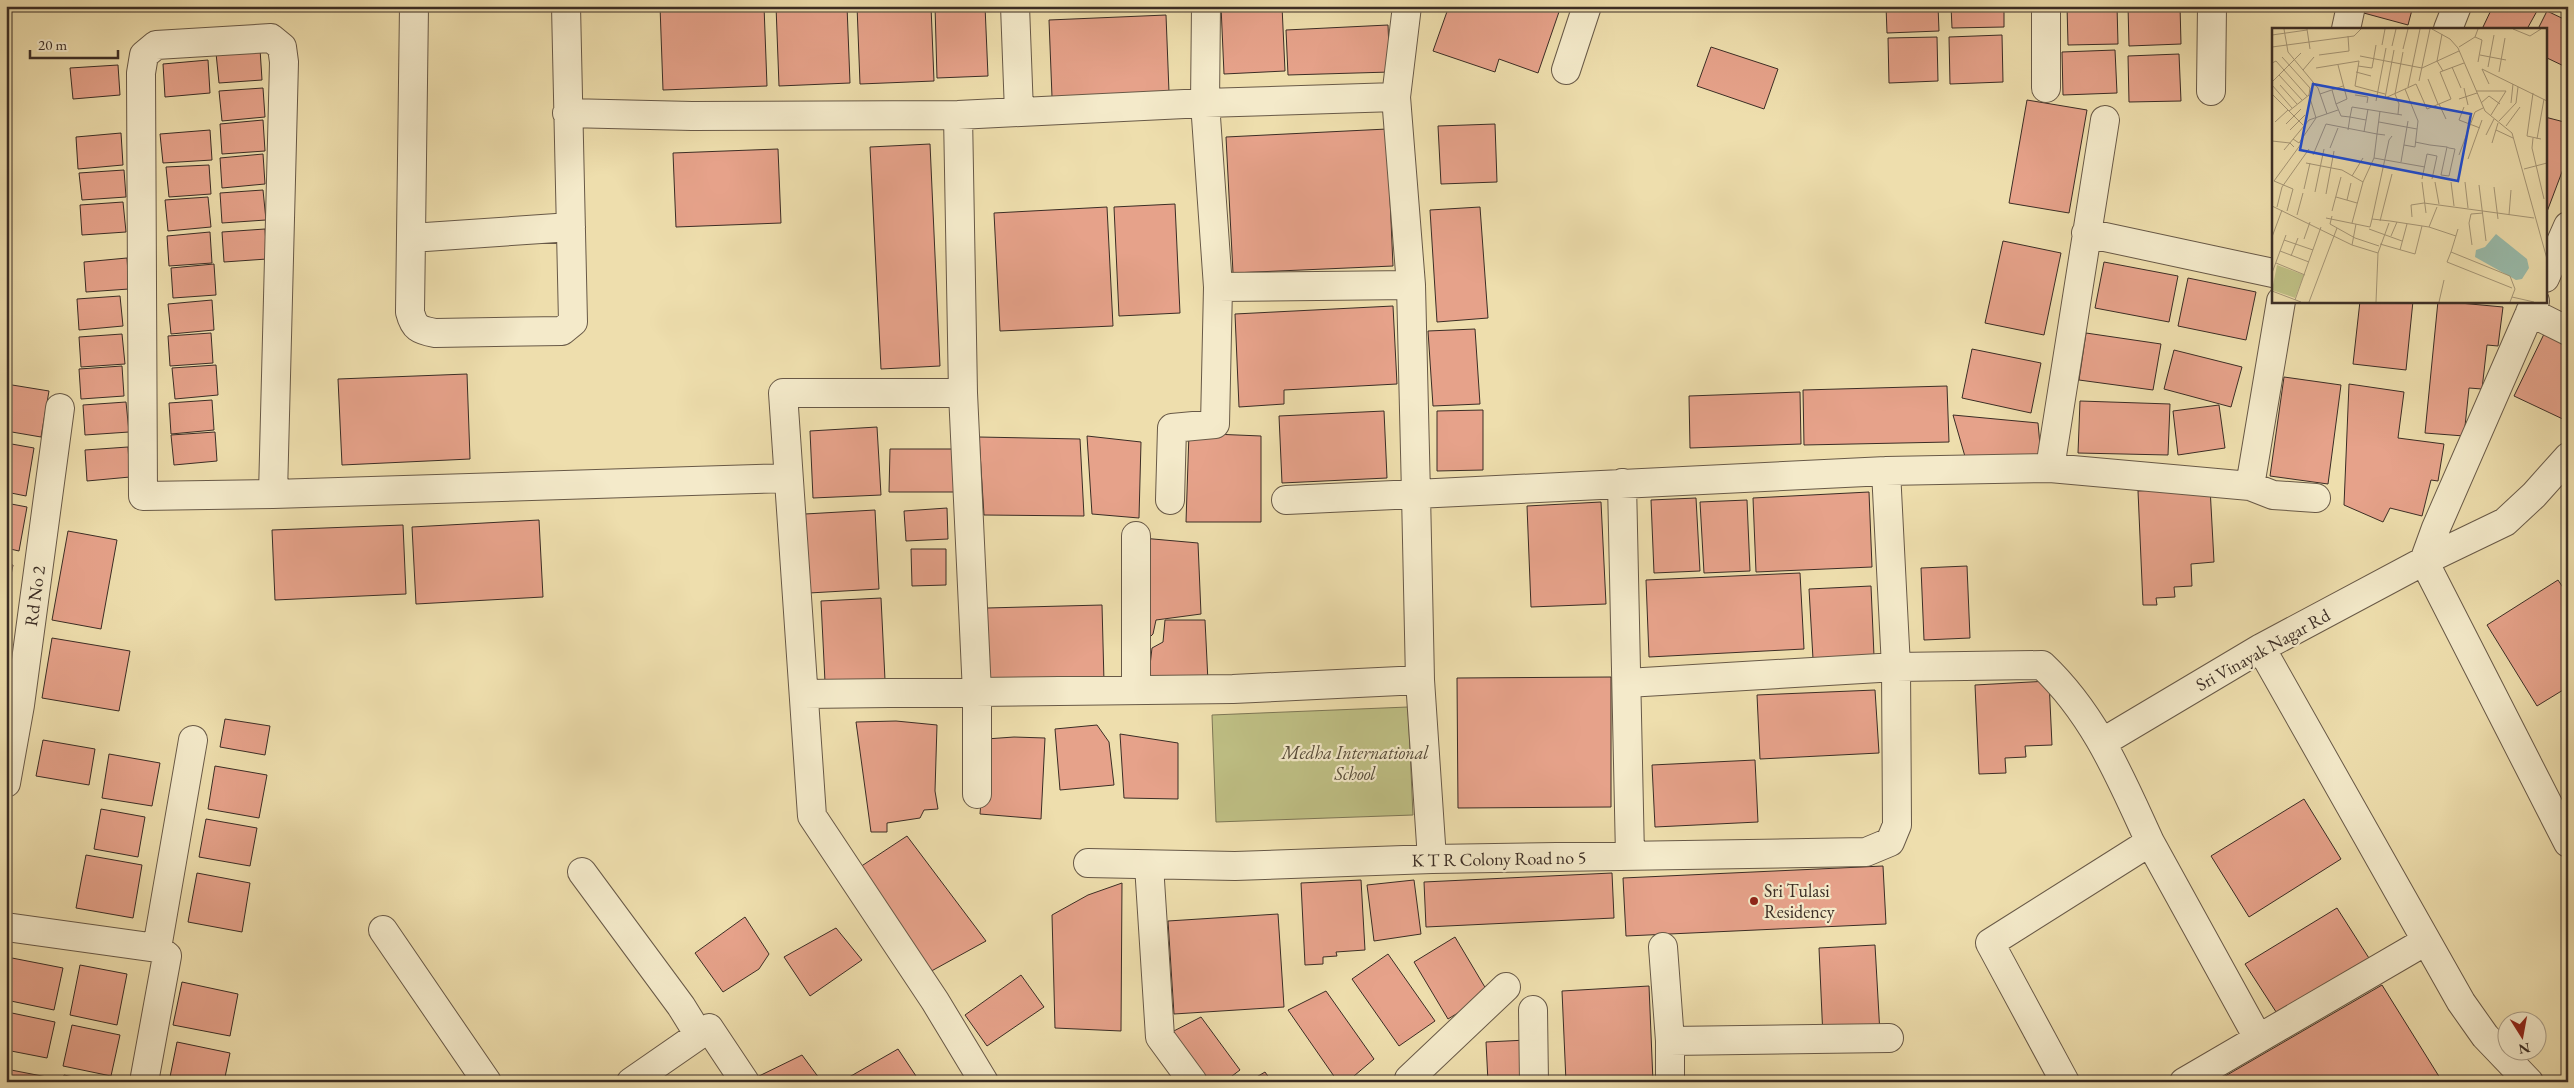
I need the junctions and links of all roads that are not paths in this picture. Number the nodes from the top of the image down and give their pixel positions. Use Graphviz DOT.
graph roads {
  1 [pos="414,6"];
  2 [pos="566,6"];
  3 [pos="1015,6"];
  4 [pos="1206,6"];
  5 [pos="1407,6"];
  6 [pos="1587,6"];
  7 [pos="2046,6"];
  8 [pos="2212,6"];
  9 [pos="2351,6"];
  10 [pos="2457,6"];
  11 [pos="2346,28"];
  12 [pos="2448,28"];
  13 [pos="1566,70"];
  14 [pos="2046,88"];
  15 [pos="2211,91"];
  16 [pos="1396,97"];
  17 [pos="1205,102"];
  18 [pos="1019,112"];
  19 [pos="567,113"];
  20 [pos="958,115"];
  21 [pos="2105,120"];
  22 [pos="2568,226"];
  23 [pos="571,227"];
  24 [pos="2086,233"];
  25 [pos="411,238"];
  26 [pos="2272,273"];
  27 [pos="2546,276"];
  28 [pos="1411,284"];
  29 [pos="1218,287"];
  30 [pos="2281,302"];
  31 [pos="2533,307"];
  32 [pos="2568,332"];
  33 [pos="963,393"];
  34 [pos="60,408"];
  35 [pos="2568,457"];
  36 [pos="2050,468"];
  37 [pos="1886,471"];
  38 [pos="788,478"];
  39 [pos="1622,483"];
  40 [pos="2250,486"];
  41 [pos="273,494"];
  42 [pos="1416,494"];
  43 [pos="2316,498"];
  44 [pos="1170,500"];
  45 [pos="1286,500"];
  46 [pos="1136,536"];
  47 [pos="2424,561"];
  48 [pos="2261,648"];
  49 [pos="1896,667"];
  50 [pos="1420,680"];
  51 [pos="1627,683"];
  52 [pos="1136,690"];
  53 [pos="804,694"];
  54 [pos="978,694"];
  55 [pos="193,740"];
  56 [pos="2103,742"];
  57 [pos="6,783"];
  58 [pos="978,794"];
  59 [pos="2150,842"];
  60 [pos="2568,843"];
  61 [pos="1630,856"];
  62 [pos="1432,859"];
  63 [pos="1088,863"];
  64 [pos="1150,865"];
  65 [pos="582,872"];
  66 [pos="6,927"];
  67 [pos="383,930"];
  68 [pos="2426,941"];
  69 [pos="158,948"];
  70 [pos="1663,948"];
  71 [pos="1506,986"];
  72 [pos="1533,1010"];
  73 [pos="699,1035"];
  74 [pos="1889,1038"];
  75 [pos="2258,1038"];
  76 [pos="1670,1040"];
  77 [pos="1407,1081"];
  78 [pos="144,1082"];
  79 [pos="487,1082"];
  80 [pos="631,1082"];
  81 [pos="745,1082"];
  82 [pos="984,1082"];
  83 [pos="1193,1082"];
  84 [pos="1534,1082"];
  85 [pos="1670,1082"];
  86 [pos="2065,1082"];
  87 [pos="2184,1082"];
  88 [pos="2529,1082"];
  1 -- 25 [label="street"];
  2 -- 19 [label="street"];
  3 -- 18 [label="street"];
  4 -- 17 [label="street"];
  5 -- 16 [label="street"];
  6 -- 13 [label="street"];
  7 -- 14 [label="street"];
  8 -- 15 [label="street"];
  9 -- 11 [label="street"];
  10 -- 12 [label="street"];
  16 -- 17 [label="street"];
  16 -- 28 [label="street"];
  17 -- 18 [label="street"];
  17 -- 29 [label="street"];
  18 -- 20 [label="street"];
  19 -- 20 [label="street"];
  19 -- 23 [label="street"];
  20 -- 33 [label="street"];
  21 -- 24 [label="street"];
  22 -- 27 [label="street"];
  23 -- 25 [label="street"];
  23 -- 25 [label="street"];
  24 -- 26 [label="street"];
  24 -- 36 [label="street"];
  28 -- 29 [label="street"];
  28 -- 42 [label="street"];
  29 -- 44 [label="street"];
  30 -- 40 [label="street"];
  31 -- 32 [label="street"];
  31 -- 47 [label="street"];
  33 -- 38 [label="street"];
  33 -- 54 [label="street"];
  34 -- 57 [label="street, Rd No 2"];
  35 -- 47 [label="street, Sri Vinayak Nagar Rd"];
  36 -- 37 [label="street"];
  36 -- 40 [label="street"];
  37 -- 39 [label="street"];
  37 -- 49 [label="street"];
  38 -- 41 [label="street"];
  38 -- 53 [label="street"];
  39 -- 42 [label="street"];
  39 -- 51 [label="street"];
  40 -- 43 [label="street"];
  41 -- 41 [label="street"];
  42 -- 45 [label="street"];
  42 -- 50 [label="street"];
  46 -- 52 [label="street"];
  47 -- 48 [label="street, Sri Vinayak Nagar Rd"];
  47 -- 60 [label="street"];
  48 -- 56 [label="street, Sri Vinayak Nagar Rd"];
  48 -- 68 [label="street"];
  49 -- 51 [label="street"];
  49 -- 56 [label="street"];
  49 -- 61 [label="street, K T R Colony Road no 5"];
  50 -- 52 [label="street"];
  50 -- 62 [label="street"];
  51 -- 61 [label="street"];
  52 -- 54 [label="street"];
  53 -- 54 [label="street"];
  53 -- 82 [label="street"];
  54 -- 58 [label="street"];
  55 -- 69 [label="street"];
  56 -- 59 [label="street"];
  59 -- 75 [label="street"];
  59 -- 86 [label="street"];
  61 -- 62 [label="street, K T R Colony Road no 5"];
  62 -- 64 [label="street, K T R Colony Road no 5"];
  63 -- 64 [label="street, K T R Colony Road no 5"];
  64 -- 83 [label="street"];
  65 -- 73 [label="street"];
  66 -- 69 [label="street"];
  67 -- 79 [label="street"];
  68 -- 75 [label="street"];
  68 -- 88 [label="street"];
  69 -- 78 [label="street"];
  70 -- 76 [label="street"];
  71 -- 77 [label="street"];
  72 -- 84 [label="street"];
  73 -- 80 [label="street"];
  73 -- 81 [label="street"];
  74 -- 76 [label="street"];
  75 -- 87 [label="street"];
  76 -- 85 [label="street"];
}
